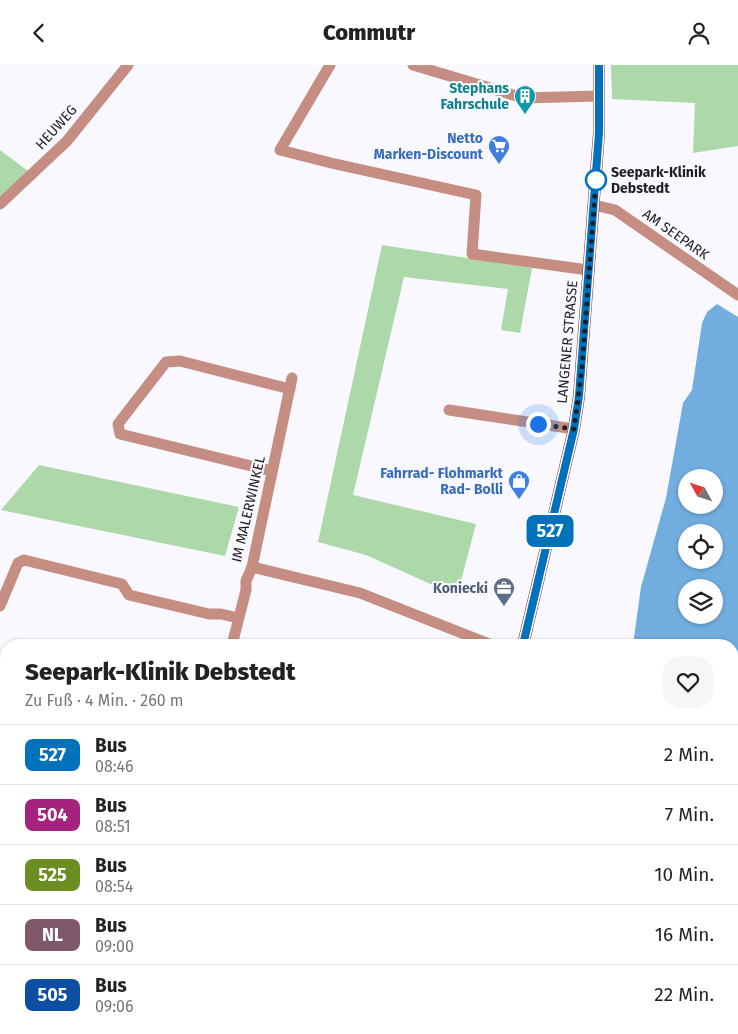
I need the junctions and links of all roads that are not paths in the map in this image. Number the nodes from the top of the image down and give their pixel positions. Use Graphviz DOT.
graph roads {
  1 [pos="128,65"];
  2 [pos="330,65"];
  3 [pos="413,65"];
  4 [pos="599,65"];
  5 [pos="599,96"];
  6 [pos="0,204"];
  7 [pos="594,205"];
  8 [pos="588,270"];
  9 [pos="738,295"];
  10 [pos="449,410"];
  11 [pos="574,429"];
  12 [pos="272,471"];
  13 [pos="252,567"];
  14 [pos="0,606"];
  15 [pos="238,618"];
  16 [pos="233,639"];
  17 [pos="477,639"];
  18 [pos="524,639"];
  1 -- 6 [label="street, HEUWEG"];
  2 -- 8 [label="street"];
  3 -- 5 [label="street"];
  4 -- 5 [label="main road, LANGENER STRASSE"];
  5 -- 7 [label="main road, LANGENER STRASSE"];
  7 -- 8 [label="main road, LANGENER STRASSE"];
  7 -- 9 [label="street, AM SEEPARK"];
  8 -- 11 [label="main road, LANGENER STRASSE"];
  10 -- 11 [label="street"];
  11 -- 18 [label="main road, LANGENER STRASSE"];
  12 -- 12 [label="street, IM MALERWINKEL"];
  12 -- 13 [label="street, IM MALERWINKEL"];
  13 -- 15 [label="street, IM MALERWINKEL"];
  13 -- 17 [label="street"];
  14 -- 15 [label="street"];
  15 -- 16 [label="street, IM MALERWINKEL"];
}
